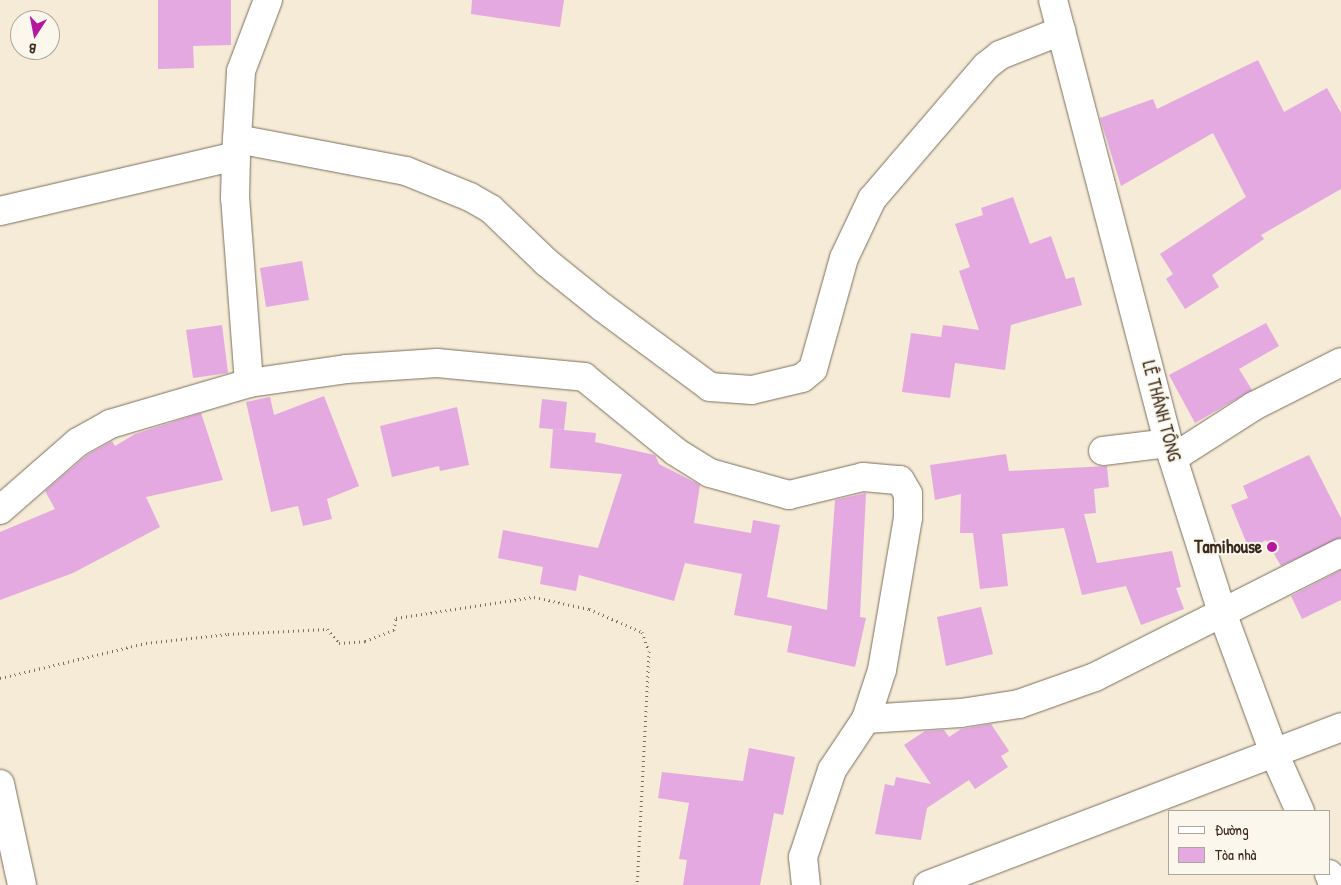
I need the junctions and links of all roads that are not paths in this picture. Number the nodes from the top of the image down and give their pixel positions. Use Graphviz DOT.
graph roads {
  1 [pos="268,0"];
  2 [pos="1053,0"];
  3 [pos="1061,31"];
  4 [pos="236,147"];
  5 [pos="0,211"];
  6 [pos="1341,362"];
  7 [pos="249,383"];
  8 [pos="1103,451"];
  9 [pos="1171,451"];
  10 [pos="0,510"];
  11 [pos="1341,553"];
  12 [pos="1224,615"];
  13 [pos="866,719"];
  14 [pos="1341,727"];
  15 [pos="1274,753"];
  16 [pos="0,784"];
  17 [pos="1300,810"];
  18 [pos="945,882"];
  19 [pos="22,885"];
  20 [pos="806,885"];
  1 -- 4 [label="street"];
  2 -- 3 [label="street, LÊ THÁNH TÔNG"];
  3 -- 4 [label="street"];
  3 -- 9 [label="street, LÊ THÁNH TÔNG"];
  4 -- 5 [label="street"];
  4 -- 7 [label="street"];
  6 -- 9 [label="street"];
  7 -- 10 [label="street"];
  7 -- 13 [label="street"];
  8 -- 9 [label="street"];
  9 -- 12 [label="street, LÊ THÁNH TÔNG"];
  11 -- 12 [label="street"];
  12 -- 13 [label="street"];
  12 -- 15 [label="street, LÊ THÁNH TÔNG"];
  13 -- 20 [label="street"];
  14 -- 15 [label="street"];
  15 -- 17 [label="street, LÊ THÁNH TÔNG"];
  15 -- 18 [label="street"];
  16 -- 19 [label="street"];
}
